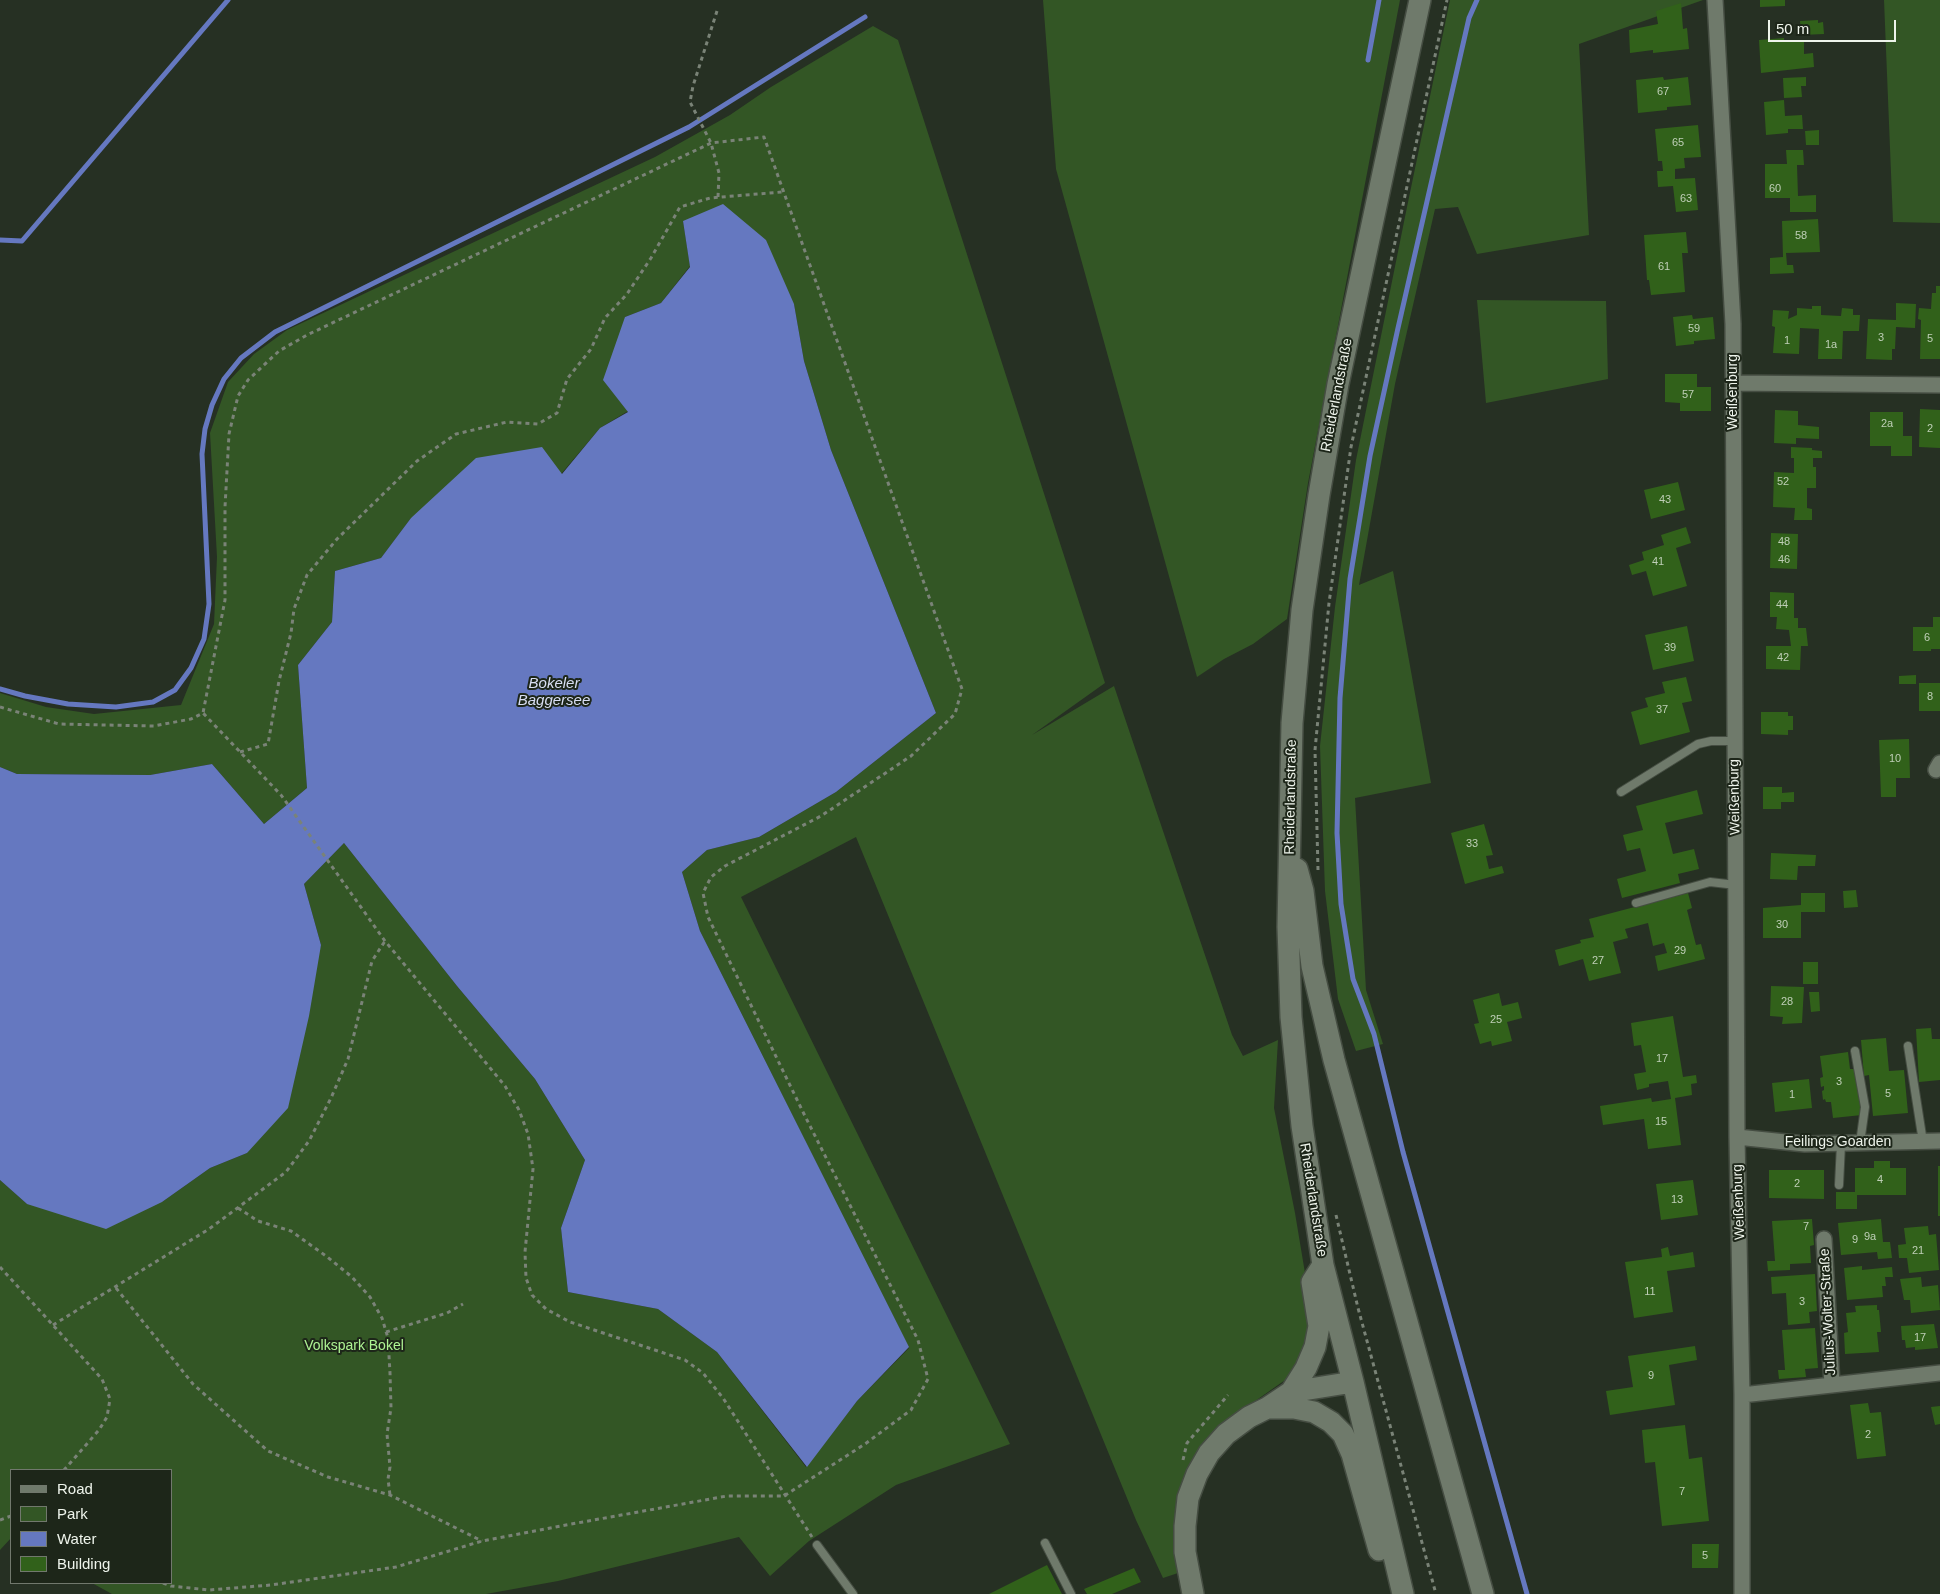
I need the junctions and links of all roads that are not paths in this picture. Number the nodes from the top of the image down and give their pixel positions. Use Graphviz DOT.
graph roads {
  1 [pos="1420,0"];
  2 [pos="1434,0"];
  3 [pos="1715,0"];
  4 [pos="1413,37"];
  5 [pos="1733,383"];
  6 [pos="1940,385"];
  7 [pos="1735,741"];
  8 [pos="1621,792"];
  9 [pos="1290,838"];
  10 [pos="1736,885"];
  11 [pos="1636,903"];
  12 [pos="1908,1046"];
  13 [pos="1856,1051"];
  14 [pos="1737,1138"];
  15 [pos="1940,1141"];
  16 [pos="1923,1142"];
  17 [pos="1860,1143"];
  18 [pos="1842,1144"];
  19 [pos="1839,1185"];
  20 [pos="1824,1240"];
  21 [pos="1323,1265"];
  22 [pos="1940,1373"];
  23 [pos="1353,1382"];
  24 [pos="1832,1385"];
  25 [pos="1291,1392"];
  26 [pos="1742,1395"];
  27 [pos="1267,1408"];
  28 [pos="1045,1543"];
  29 [pos="817,1545"];
  30 [pos="853,1594"];
  31 [pos="1071,1594"];
  32 [pos="1192,1594"];
  33 [pos="1398,1594"];
  34 [pos="1403,1594"];
  35 [pos="1483,1594"];
  36 [pos="1742,1594"];
  1 -- 4 [label="main road, Rheiderlandstraße"];
  2 -- 4 [label="main road"];
  3 -- 5 [label="street, Weißenburg"];
  4 -- 9 [label="main road, Rheiderlandstraße"];
  5 -- 6 [label="street"];
  5 -- 7 [label="street, Weißenburg"];
  7 -- 8 [label="lane"];
  7 -- 10 [label="street, Weißenburg"];
  9 -- 21 [label="main road, Rheiderlandstraße"];
  9 -- 35 [label="main road"];
  10 -- 11 [label="lane"];
  10 -- 14 [label="street, Weißenburg"];
  12 -- 16 [label="lane"];
  13 -- 17 [label="lane"];
  14 -- 18 [label="street, Feilings Goarden"];
  14 -- 26 [label="street, Weißenburg"];
  15 -- 16 [label="street, Feilings Goarden"];
  16 -- 17 [label="street, Feilings Goarden"];
  17 -- 18 [label="street, Feilings Goarden"];
  18 -- 19 [label="lane"];
  20 -- 24 [label="street, Julius-Wolter-Straße"];
  21 -- 23 [label="main road, Rheiderlandstraße"];
  21 -- 25 [label="main road"];
  22 -- 24 [label="street, Julius-Wolter-Straße"];
  23 -- 25 [label="main road"];
  23 -- 34 [label="main road, Rheiderlandstraße"];
  24 -- 26 [label="street, Julius-Wolter-Straße"];
  25 -- 27 [label="main road"];
  26 -- 36 [label="street, Weißenburg"];
  27 -- 32 [label="main road"];
  27 -- 33 [label="main road"];
  28 -- 31 [label="lane"];
  29 -- 30 [label="lane"];
}
